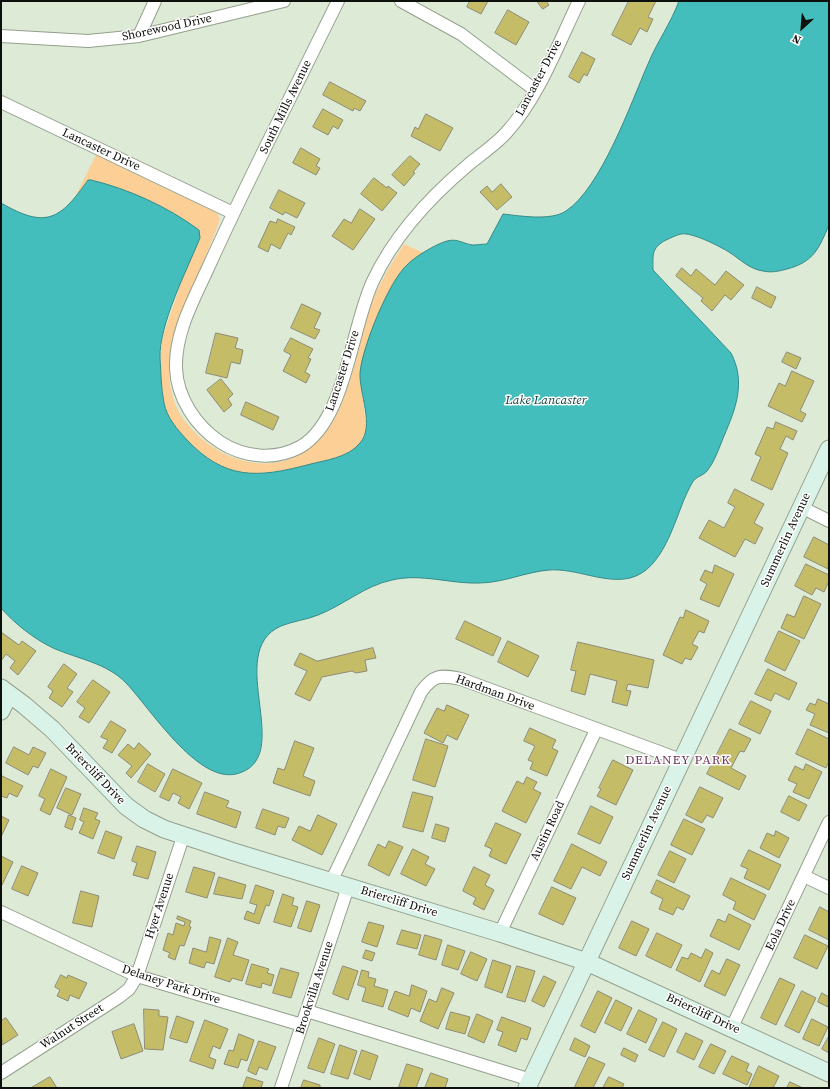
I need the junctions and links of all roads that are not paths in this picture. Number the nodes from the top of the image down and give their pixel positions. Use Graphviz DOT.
graph roads {
  1 [pos="155,1"];
  2 [pos="284,1"];
  3 [pos="338,1"];
  4 [pos="401,1"];
  5 [pos="579,1"];
  6 [pos="1,36"];
  7 [pos="139,36"];
  8 [pos="535,90"];
  9 [pos="1,102"];
  10 [pos="233,213"];
  11 [pos="829,449"];
  12 [pos="802,507"];
  13 [pos="829,521"];
  14 [pos="5,691"];
  15 [pos="1,711"];
  16 [pos="596,730"];
  17 [pos="681,760"];
  18 [pos="829,822"];
  19 [pos="183,837"];
  20 [pos="804,876"];
  21 [pos="331,882"];
  22 [pos="348,887"];
  23 [pos="829,888"];
  24 [pos="1,912"];
  25 [pos="500,933"];
  26 [pos="587,962"];
  27 [pos="137,976"];
  28 [pos="307,1011"];
  29 [pos="302,1025"];
  30 [pos="732,1027"];
  31 [pos="1,1073"];
  32 [pos="829,1073"];
  33 [pos="529,1084"];
  34 [pos="281,1088"];
  1 -- 7 [label="street"];
  2 -- 7 [label="street, Shorewood Drive"];
  3 -- 10 [label="street, South Mills Avenue"];
  4 -- 8 [label="street"];
  5 -- 8 [label="street, Lancaster Drive"];
  6 -- 7 [label="street, Shorewood Drive"];
  8 -- 10 [label="street, Lancaster Drive"];
  9 -- 10 [label="street, Lancaster Drive"];
  11 -- 12 [label="street, Summerlin Avenue"];
  12 -- 13 [label="street"];
  12 -- 17 [label="street, Summerlin Avenue"];
  14 -- 15 [label="street"];
  14 -- 19 [label="street, Briercliff Drive"];
  16 -- 17 [label="street, Hardman Drive"];
  16 -- 21 [label="street, Hardman Drive"];
  16 -- 25 [label="street, Austin Road"];
  17 -- 26 [label="street, Summerlin Avenue"];
  18 -- 20 [label="street, Eola Drive"];
  19 -- 21 [label="street, Briercliff Drive"];
  19 -- 27 [label="street, Hyer Avenue"];
  20 -- 23 [label="street"];
  20 -- 30 [label="street, Eola Drive"];
  21 -- 22 [label="street, Briercliff Drive"];
  22 -- 25 [label="street, Briercliff Drive"];
  22 -- 28 [label="street, Brookvilla Avenue"];
  24 -- 27 [label="street, Delaney Park Drive"];
  25 -- 26 [label="street, Briercliff Drive"];
  26 -- 30 [label="street, Briercliff Drive"];
  26 -- 33 [label="street, Summerlin Avenue"];
  27 -- 29 [label="street, Delaney Park Drive"];
  27 -- 31 [label="street, Walnut Street"];
  28 -- 29 [label="street, Brookvilla Avenue"];
  28 -- 33 [label="street"];
  29 -- 34 [label="street, Brookvilla Avenue"];
  30 -- 32 [label="street, Briercliff Drive"];
}
